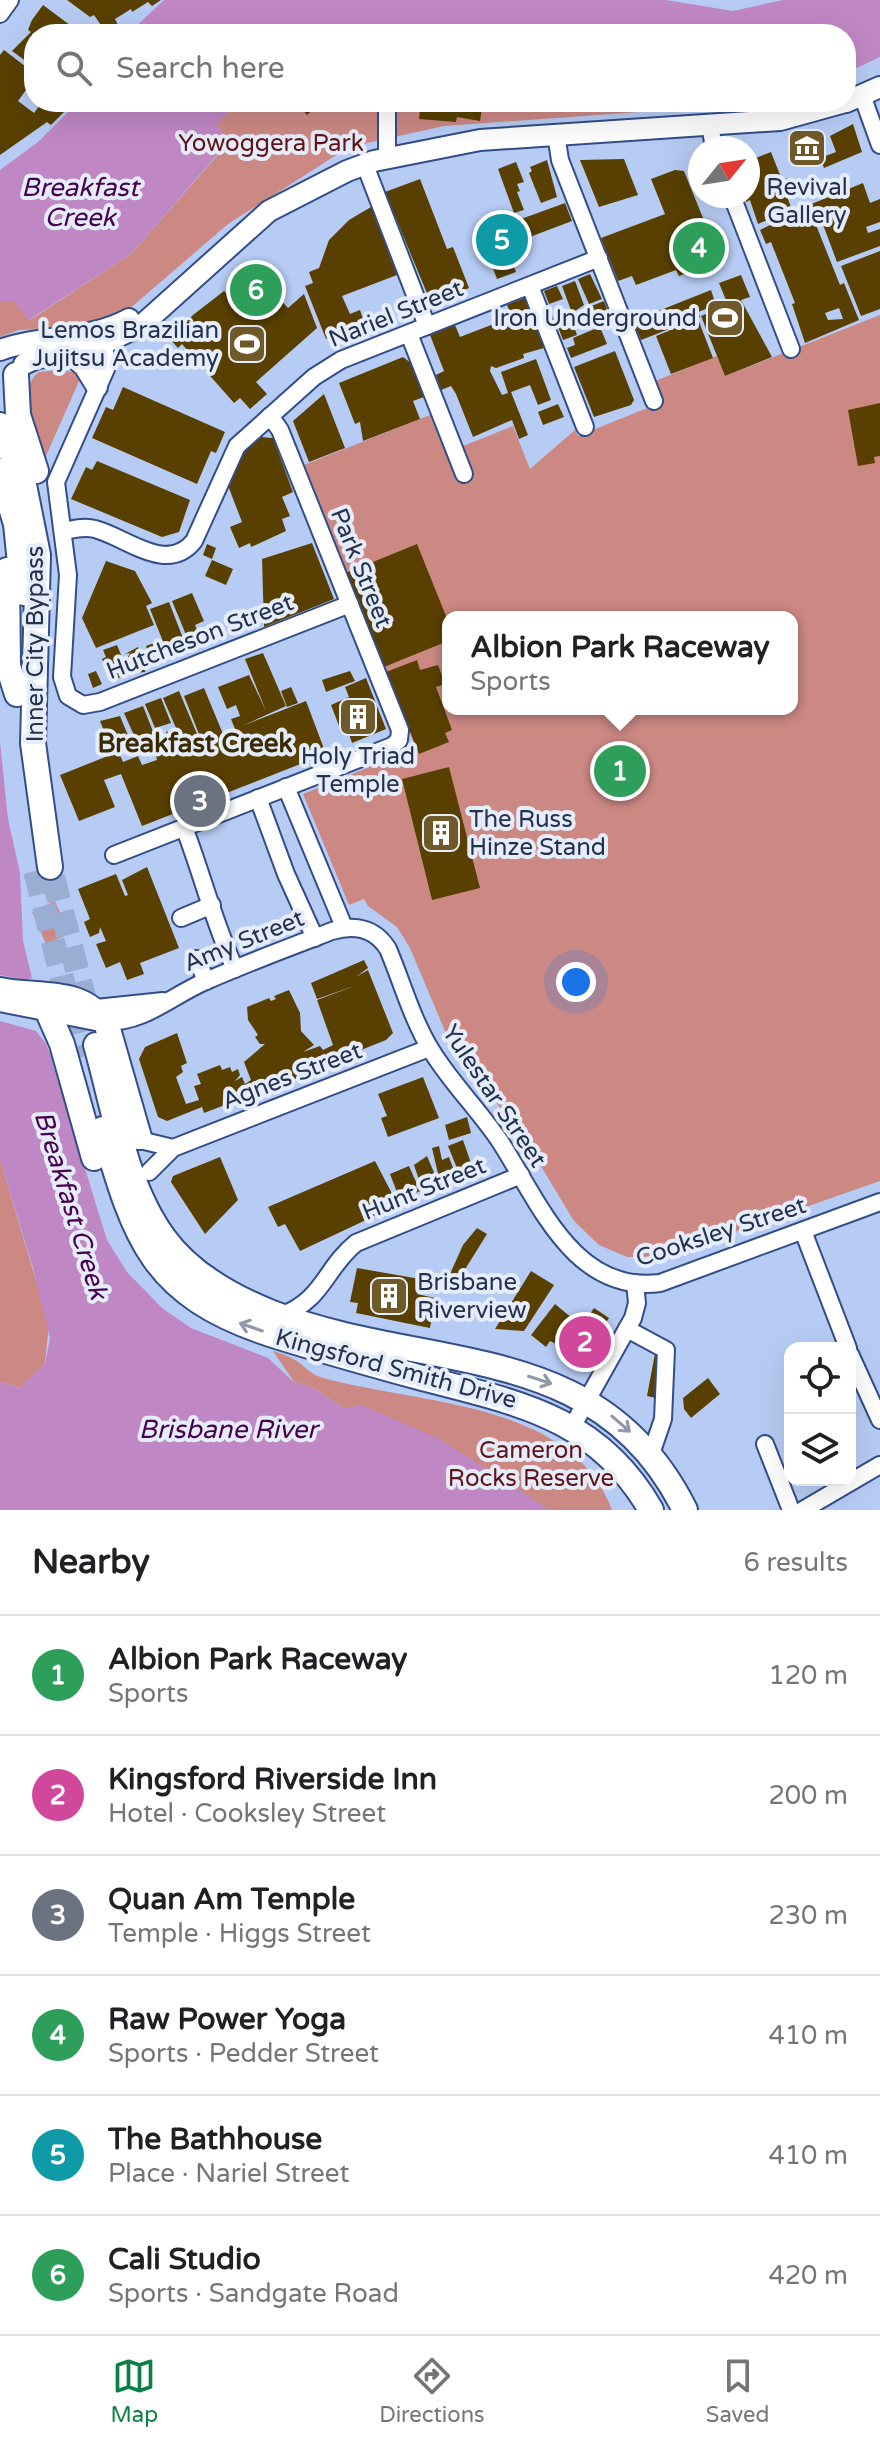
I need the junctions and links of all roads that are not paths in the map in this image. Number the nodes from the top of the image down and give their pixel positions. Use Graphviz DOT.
graph roads {
  1 [pos="10,0"];
  2 [pos="0,14"];
  3 [pos="858,96"];
  4 [pos="386,112"];
  5 [pos="806,112"];
  6 [pos="710,125"];
  7 [pos="556,134"];
  8 [pos="712,136"];
  9 [pos="880,145"];
  10 [pos="387,158"];
  11 [pos="365,165"];
  12 [pos="737,208"];
  13 [pos="599,258"];
  14 [pos="530,286"];
  15 [pos="427,326"];
  16 [pos="409,334"];
  17 [pos="102,338"];
  18 [pos="791,349"];
  19 [pos="72,356"];
  20 [pos="11,364"];
  21 [pos="97,387"];
  22 [pos="654,401"];
  23 [pos="270,416"];
  24 [pos="0,425"];
  25 [pos="585,427"];
  26 [pos="0,471"];
  27 [pos="464,474"];
  28 [pos="0,528"];
  29 [pos="64,531"];
  30 [pos="350,604"];
  31 [pos="38,628"];
  32 [pos="17,694"];
  33 [pos="286,787"];
  34 [pos="258,798"];
  35 [pos="184,827"];
  36 [pos="114,855"];
  37 [pos="212,905"];
  38 [pos="181,918"];
  39 [pos="344,927"];
  40 [pos="315,938"];
  41 [pos="197,959"];
  42 [pos="235,969"];
  43 [pos="206,981"];
  44 [pos="0,988"];
  45 [pos="0,1001"];
  46 [pos="46,1003"];
  47 [pos="101,1015"];
  48 [pos="429,1048"];
  49 [pos="140,1140"];
  50 [pos="173,1148"];
  51 [pos="149,1172"];
  52 [pos="521,1175"];
  53 [pos="880,1202"];
  54 [pos="803,1231"];
  55 [pos="137,1234"];
  56 [pos="194,1267"];
  57 [pos="635,1283"];
  58 [pos="280,1316"];
  59 [pos="627,1329"];
  60 [pos="846,1342"];
  61 [pos="856,1367"];
  62 [pos="587,1399"];
  63 [pos="880,1420"];
  64 [pos="572,1427"];
  65 [pos="765,1444"];
  66 [pos="651,1454"];
  67 [pos="880,1465"];
  68 [pos="651,1510"];
  69 [pos="685,1510"];
  70 [pos="791,1510"];
  71 [pos="803,1510"];
  1 -- 2 [label="street"];
  3 -- 9 [label="street"];
  4 -- 10 [label="street"];
  5 -- 6 [label="main road"];
  6 -- 7 [label="main road"];
  6 -- 8 [label="street"];
  7 -- 10 [label="main road"];
  7 -- 13 [label="street"];
  10 -- 11 [label="main road"];
  11 -- 15 [label="street"];
  11 -- 17 [label="main road"];
  12 -- 18 [label="street"];
  13 -- 14 [label="street, Nariel Street"];
  13 -- 22 [label="street"];
  14 -- 15 [label="street, Nariel Street"];
  14 -- 25 [label="street"];
  15 -- 16 [label="street, Nariel Street"];
  16 -- 23 [label="street, Nariel Street"];
  16 -- 27 [label="street"];
  17 -- 19 [label="main road"];
  17 -- 20 [label="main road"];
  17 -- 21 [label="street"];
  19 -- 20 [label="main road"];
  19 -- 21 [label="main road"];
  20 -- 31 [label="highway"];
  21 -- 29 [label="street"];
  23 -- 29 [label="street, Nariel Street"];
  23 -- 30 [label="street, Park Street"];
  24 -- 31 [label="highway, Inner City Bypass"];
  26 -- 32 [label="highway, Inner City Bypass"];
  28 -- 32 [label="highway"];
  29 -- 30 [label="street, Hutcheson Street"];
  30 -- 33 [label="street, Park Street"];
  31 -- 32 [label="highway, Inner City Bypass"];
  33 -- 34 [label="street"];
  33 -- 39 [label="street"];
  34 -- 35 [label="street"];
  34 -- 40 [label="street"];
  35 -- 36 [label="street"];
  35 -- 37 [label="street"];
  37 -- 38 [label="street"];
  37 -- 42 [label="street"];
  39 -- 40 [label="street, Amy Street"];
  39 -- 48 [label="street, Yulestar Street"];
  40 -- 42 [label="street, Amy Street"];
  41 -- 43 [label="street"];
  42 -- 43 [label="street, Amy Street"];
  43 -- 47 [label="street, Amy Street"];
  44 -- 46 [label="main road"];
  45 -- 46 [label="main road"];
  46 -- 47 [label="main road"];
  46 -- 55 [label="highway"];
  47 -- 49 [label="highway"];
  48 -- 50 [label="street, Agnes Street"];
  48 -- 52 [label="street, Yulestar Street"];
  49 -- 50 [label="street"];
  49 -- 51 [label="highway"];
  50 -- 51 [label="street, Agnes Street"];
  51 -- 56 [label="highway"];
  52 -- 57 [label="street, Yulestar Street"];
  52 -- 58 [label="street, Hunt Street"];
  53 -- 54 [label="street, Cooksley Street"];
  54 -- 57 [label="street, Cooksley Street"];
  54 -- 60 [label="street"];
  55 -- 56 [label="highway"];
  64 -- 55 [label="highway, Kingsford Smith Drive, one-way"];
  56 -- 58 [label="highway, Kingsford Smith Drive"];
  57 -- 59 [label="street, Cooksley Street"];
  58 -- 62 [label="highway, Kingsford Smith Drive, one-way"];
  59 -- 62 [label="street, Cooksley Street"];
  59 -- 66 [label="street"];
  61 -- 63 [label="street"];
  62 -- 64 [label="street, Cooksley Street"];
  62 -- 66 [label="highway, Kingsford Smith Drive, one-way"];
  64 -- 68 [label="highway, Kingsford Smith Drive"];
  65 -- 70 [label="street"];
  66 -- 69 [label="highway, Kingsford Smith Drive"];
  67 -- 71 [label="street"];
}
